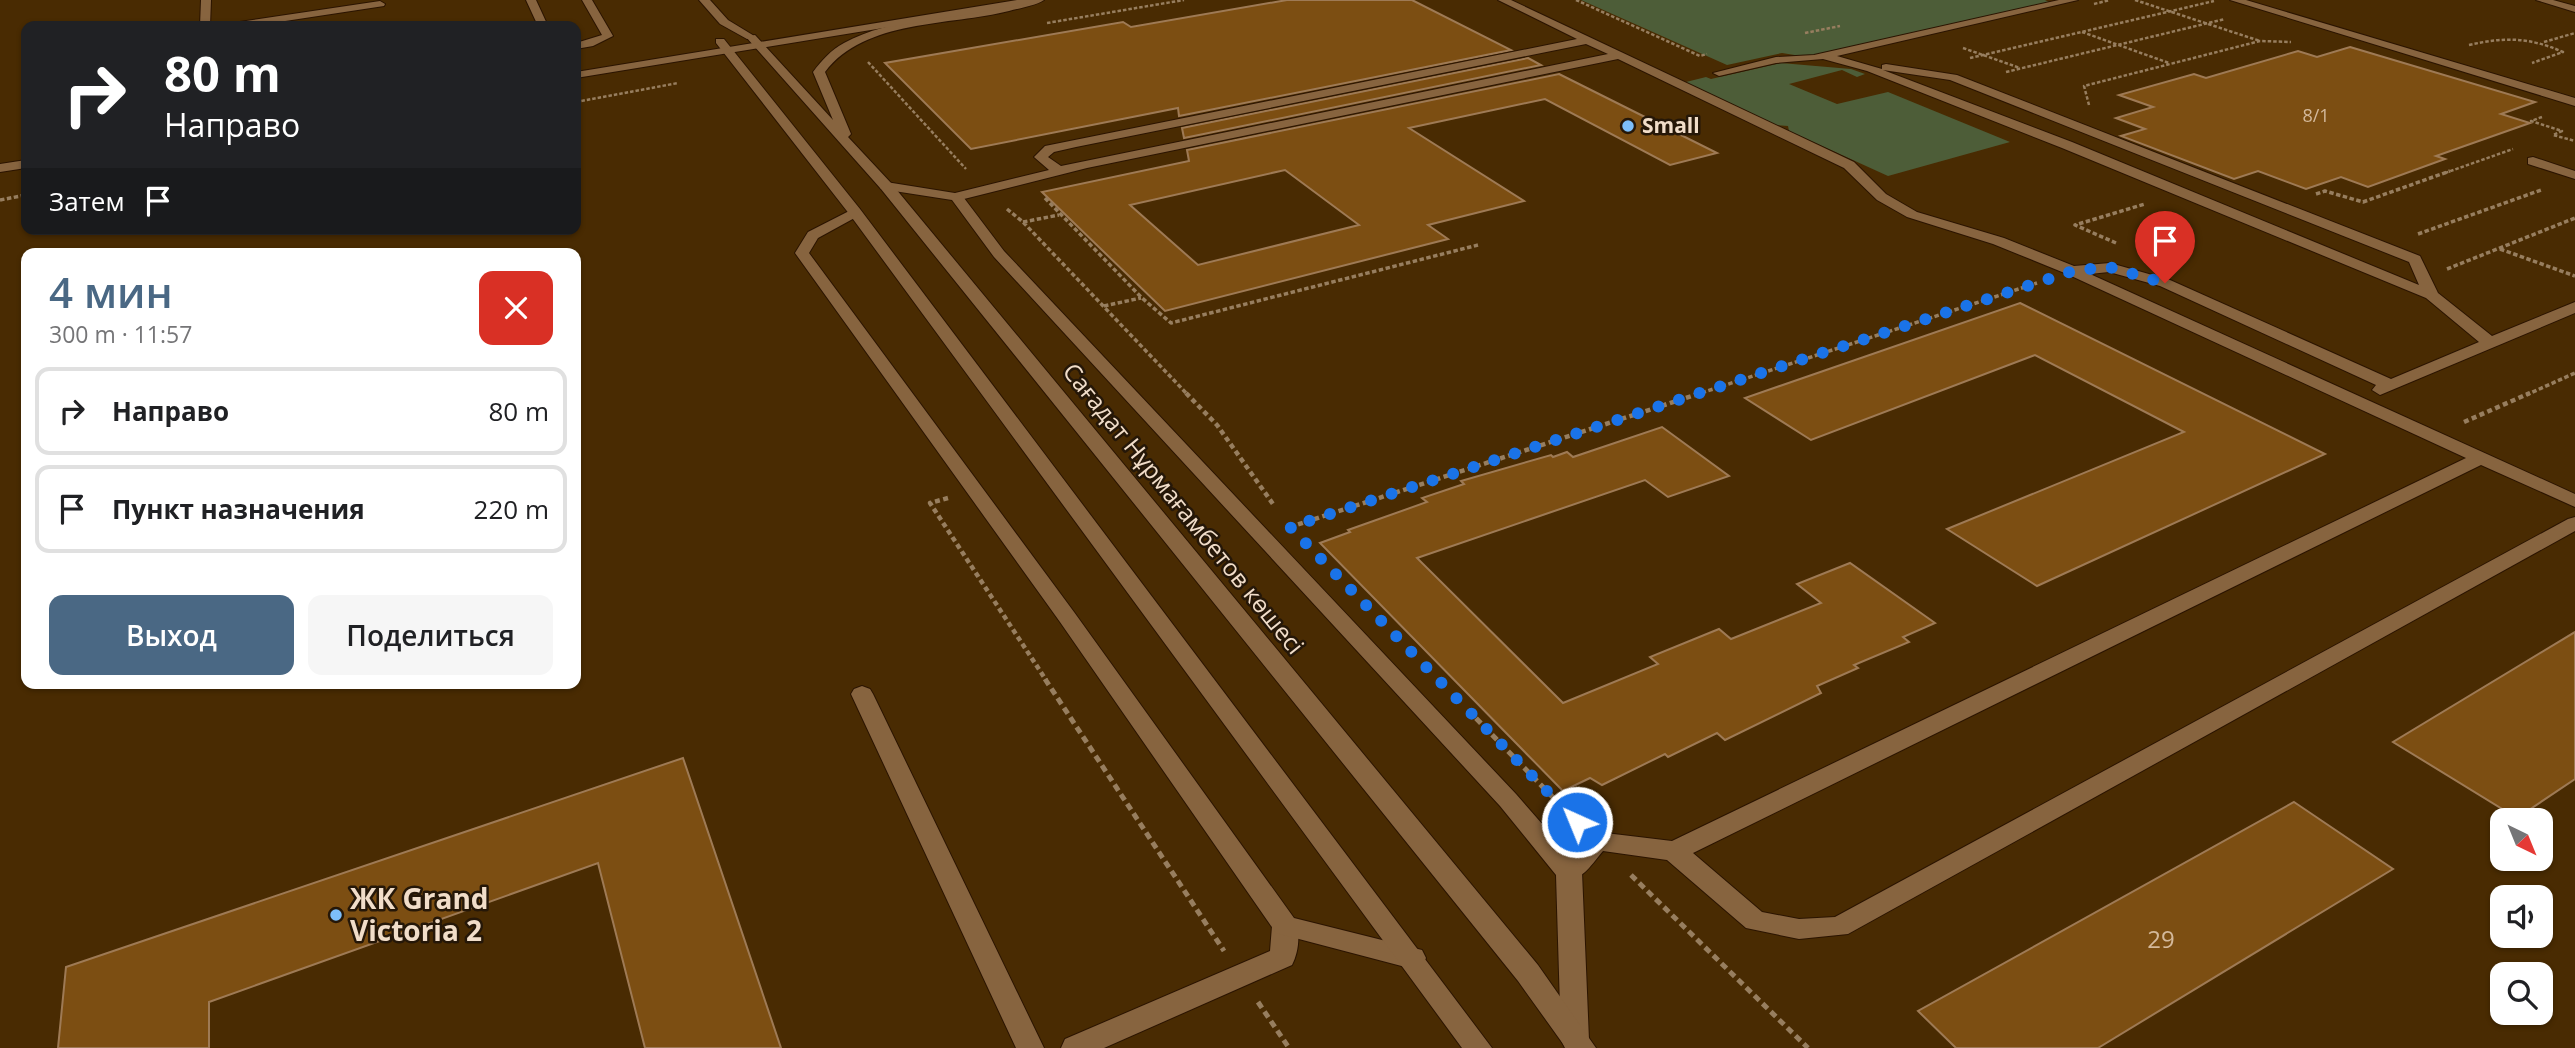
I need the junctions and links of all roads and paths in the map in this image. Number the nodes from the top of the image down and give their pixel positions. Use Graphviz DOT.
graph roads {
  1 [pos="206,0"];
  2 [pos="531,0"];
  3 [pos="587,0"];
  4 [pos="704,0"];
  5 [pos="981,0"];
  6 [pos="1038,0"];
  7 [pos="1184,0"];
  8 [pos="1503,0"];
  9 [pos="1576,0"];
  10 [pos="2073,0"];
  11 [pos="2135,0"];
  12 [pos="2218,0"];
  13 [pos="2235,0"];
  14 [pos="2545,0"];
  15 [pos="380,4"];
  16 [pos="2265,9"];
  17 [pos="2575,9"];
  18 [pos="2170,11"];
  19 [pos="205,21"];
  20 [pos="266,21"];
  21 [pos="541,21"];
  22 [pos="724,22"];
  23 [pos="2207,23"];
  24 [pos="1036,25"];
  25 [pos="1843,25"];
  26 [pos="2081,32"];
  27 [pos="1804,33"];
  28 [pos="2575,33"];
  29 [pos="1590,40"];
  30 [pos="755,41"];
  31 [pos="2260,41"];
  32 [pos="2295,42"];
  33 [pos="2543,43"];
  34 [pos="581,45"];
  35 [pos="2117,45"];
  36 [pos="724,46"];
  37 [pos="1960,47"];
  38 [pos="1713,53"];
  39 [pos="862,55"];
  40 [pos="1622,55"];
  41 [pos="1982,55"];
  42 [pos="1824,56"];
  43 [pos="2424,57"];
  44 [pos="1970,58"];
  45 [pos="581,63"];
  46 [pos="2171,64"];
  47 [pos="1857,65"];
  48 [pos="2021,69"];
  49 [pos="1719,73"];
  50 [pos="581,74"];
  51 [pos="2492,77"];
  52 [pos="1965,82"];
  53 [pos="2575,102"];
  54 [pos="2553,114"];
  55 [pos="2088,132"];
  56 [pos="2575,141"];
  57 [pos="2515,149"];
  58 [pos="21,153"];
  59 [pos="0,156"];
  60 [pos="2533,161"];
  61 [pos="861,162"];
  62 [pos="21,165"];
  63 [pos="0,169"];
  64 [pos="1059,171"];
  65 [pos="2575,175"];
  66 [pos="1028,179"];
  67 [pos="886,186"];
  68 [pos="2551,186"];
  69 [pos="985,191"];
  70 [pos="2182,193"];
  71 [pos="21,196"];
  72 [pos="956,197"];
  73 [pos="0,200"];
  74 [pos="2276,205"];
  75 [pos="855,212"];
  76 [pos="1060,214"];
  77 [pos="2575,218"];
  78 [pos="1023,222"];
  79 [pos="1478,245"];
  80 [pos="2123,246"];
  81 [pos="2382,246"];
  82 [pos="2500,248"];
  83 [pos="2073,271"];
  84 [pos="2575,276"];
  85 [pos="2424,279"];
  86 [pos="2431,295"];
  87 [pos="1142,298"];
  88 [pos="1104,306"];
  89 [pos="2575,307"];
  90 [pos="2492,344"];
  91 [pos="2575,373"];
  92 [pos="2389,385"];
  93 [pos="2357,401"];
  94 [pos="2433,436"];
  95 [pos="2480,458"];
  96 [pos="951,498"];
  97 [pos="2575,501"];
  98 [pos="1273,505"];
  99 [pos="1282,516"];
  100 [pos="2575,523"];
  101 [pos="1290,527"];
  102 [pos="1299,537"];
  103 [pos="862,694"];
  104 [pos="1462,704"];
  105 [pos="1597,841"];
  106 [pos="1674,851"];
  107 [pos="1569,872"];
  108 [pos="1285,926"];
  109 [pos="1413,958"];
  110 [pos="1240,975"];
  111 [pos="1579,1044"];
  112 [pos="1030,1048"];
  113 [pos="1075,1048"];
  114 [pos="1289,1048"];
  115 [pos="1478,1048"];
  116 [pos="1808,1048"];
  1 -- 19 [label="street"];
  2 -- 21 [label="street"];
  3 -- 34 [label="street"];
  4 -- 22 [label="street, Сағадат Нұрмағамбетов көшесі"];
  5 -- 30 [label="street"];
  6 -- 30 [label="street"];
  6 -- 61 [label="street"];
  7 -- 24 [label="path"];
  8 -- 29 [label="street"];
  9 -- 38 [label="path"];
  10 -- 42 [label="street"];
  11 -- 18 [label="path"];
  12 -- 18 [label="path"];
  13 -- 16 [label="street"];
  14 -- 17 [label="street"];
  15 -- 20 [label="street"];
  16 -- 23 [label="path"];
  16 -- 43 [label="street"];
  18 -- 23 [label="path"];
  18 -- 26 [label="path"];
  22 -- 30 [label="street, Сағадат Нұрмағамбетов көшесі"];
  22 -- 36 [label="street"];
  23 -- 31 [label="path"];
  23 -- 35 [label="path"];
  25 -- 27 [label="path"];
  26 -- 35 [label="path"];
  26 -- 41 [label="path"];
  28 -- 33 [label="path"];
  29 -- 40 [label="street"];
  29 -- 64 [label="street"];
  30 -- 36 [label="street"];
  30 -- 61 [label="street, Сағадат Нұрмағамбетов көшесі"];
  31 -- 32 [label="path"];
  31 -- 46 [label="path"];
  33 -- 43 [label="path"];
  33 -- 51 [label="path"];
  35 -- 46 [label="path"];
  35 -- 48 [label="path"];
  36 -- 45 [label="street"];
  36 -- 50 [label="street"];
  36 -- 75 [label="street"];
  37 -- 41 [label="path"];
  39 -- 69 [label="path"];
  40 -- 64 [label="street"];
  40 -- 83 [label="street"];
  41 -- 44 [label="path"];
  41 -- 48 [label="path"];
  42 -- 47 [label="street"];
  42 -- 49 [label="street"];
  43 -- 51 [label="street"];
  46 -- 55 [label="path"];
  47 -- 52 [label="street"];
  47 -- 70 [label="street"];
  48 -- 52 [label="path"];
  51 -- 53 [label="street"];
  52 -- 55 [label="street"];
  54 -- 56 [label="path"];
  55 -- 74 [label="street"];
  57 -- 74 [label="path"];
  58 -- 59 [label="street"];
  60 -- 65 [label="street"];
  61 -- 67 [label="street, Сағадат Нұрмағамбетов көшесі"];
  62 -- 63 [label="street"];
  64 -- 66 [label="street"];
  66 -- 69 [label="street"];
  66 -- 76 [label="path"];
  67 -- 72 [label="street"];
  67 -- 111 [label="street, Сағадат Нұрмағамбетов көшесі"];
  68 -- 81 [label="path"];
  69 -- 72 [label="street"];
  69 -- 78 [label="path"];
  70 -- 80 [label="path"];
  70 -- 86 [label="street"];
  71 -- 73 [label="path"];
  72 -- 107 [label="street"];
  74 -- 81 [label="street"];
  75 -- 108 [label="street"];
  75 -- 109 [label="street"];
  76 -- 78 [label="path"];
  76 -- 87 [label="path"];
  77 -- 82 [label="path"];
  78 -- 88 [label="path"];
  79 -- 87 [label="path"];
  81 -- 85 [label="street"];
  82 -- 84 [label="path"];
  82 -- 85 [label="path"];
  83 -- 92 [label="street"];
  83 -- 93 [label="street"];
  83 -- 101 [label="path"];
  85 -- 86 [label="street"];
  86 -- 90 [label="street"];
  87 -- 88 [label="path"];
  88 -- 98 [label="path"];
  89 -- 90 [label="street"];
  90 -- 92 [label="street"];
  91 -- 94 [label="path"];
  92 -- 93 [label="street"];
  93 -- 94 [label="street"];
  94 -- 95 [label="street"];
  95 -- 97 [label="street"];
  95 -- 106 [label="street"];
  96 -- 110 [label="path"];
  99 -- 101 [label="path"];
  100 -- 106 [label="street"];
  101 -- 102 [label="path"];
  103 -- 112 [label="street"];
  104 -- 105 [label="path"];
  105 -- 106 [label="street"];
  105 -- 107 [label="street"];
  105 -- 116 [label="path"];
  107 -- 111 [label="street"];
  108 -- 109 [label="street"];
  108 -- 110 [label="street"];
  109 -- 115 [label="street"];
  110 -- 113 [label="street"];
  110 -- 114 [label="path"];
}
